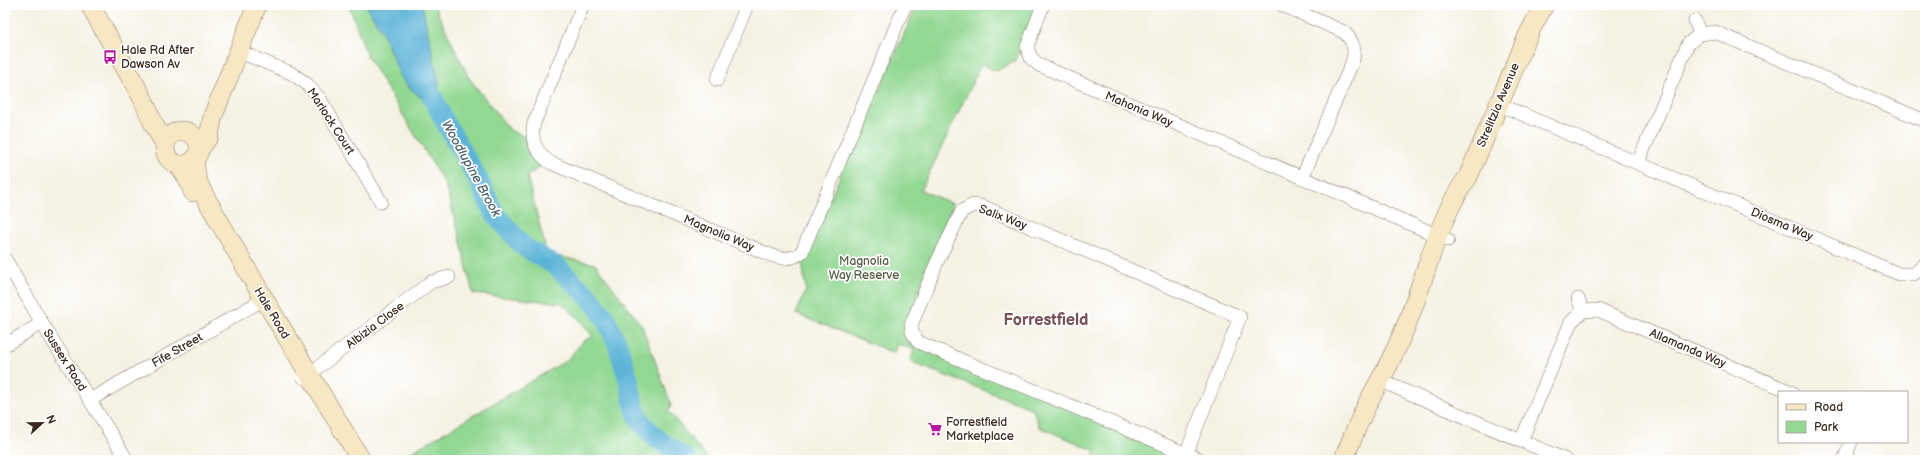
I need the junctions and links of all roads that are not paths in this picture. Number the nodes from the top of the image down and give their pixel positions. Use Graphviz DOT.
graph roads {
  1 [pos="90,5"];
  2 [pos="257,5"];
  3 [pos="583,5"];
  4 [pos="747,5"];
  5 [pos="905,5"];
  6 [pos="1043,5"];
  7 [pos="1282,5"];
  8 [pos="1536,5"];
  9 [pos="1544,5"];
  10 [pos="1695,21"];
  11 [pos="1529,33"];
  12 [pos="1700,34"];
  13 [pos="240,52"];
  14 [pos="717,80"];
  15 [pos="1498,104"];
  16 [pos="213,116"];
  17 [pos="1925,121"];
  18 [pos="175,136"];
  19 [pos="190,159"];
  20 [pos="1638,163"];
  21 [pos="1302,178"];
  22 [pos="381,202"];
  23 [pos="1443,238"];
  24 [pos="5,259"];
  25 [pos="1925,264"];
  26 [pos="449,277"];
  27 [pos="1578,299"];
  28 [pos="261,301"];
  29 [pos="1583,311"];
  30 [pos="42,323"];
  31 [pos="5,344"];
  32 [pos="306,376"];
  33 [pos="1381,381"];
  34 [pos="1790,391"];
  35 [pos="90,400"];
  36 [pos="1521,441"];
  37 [pos="1851,443"];
  38 [pos="1186,454"];
  39 [pos="127,460"];
  40 [pos="352,460"];
  41 [pos="361,460"];
  42 [pos="1201,460"];
  43 [pos="1343,460"];
  44 [pos="1352,460"];
  45 [pos="1566,460"];
  46 [pos="1844,460"];
  1 -- 18 [label="main road"];
  2 -- 13 [label="main road"];
  3 -- 5 [label="street, Magnolia Way"];
  4 -- 14 [label="street"];
  6 -- 21 [label="street, Mahonia Way"];
  7 -- 21 [label="street"];
  8 -- 11 [label="main road, Strelitzia Avenue"];
  9 -- 11 [label="main road, Strelitzia Avenue"];
  10 -- 12 [label="street"];
  11 -- 15 [label="main road, Strelitzia Avenue"];
  12 -- 17 [label="street"];
  12 -- 20 [label="street"];
  13 -- 16 [label="main road"];
  13 -- 22 [label="street, Marlock Court"];
  15 -- 20 [label="street, Diosma Way"];
  15 -- 23 [label="main road, Strelitzia Avenue"];
  16 -- 18 [label="main road"];
  16 -- 19 [label="main road"];
  18 -- 19 [label="main road"];
  18 -- 19 [label="main road"];
  19 -- 28 [label="main road, Hale Road"];
  20 -- 25 [label="street, Diosma Way"];
  21 -- 23 [label="street, Mahonia Way"];
  23 -- 33 [label="main road, Strelitzia Avenue"];
  24 -- 30 [label="street, Sussex Road"];
  26 -- 32 [label="street, Albizia Close"];
  27 -- 29 [label="street"];
  28 -- 32 [label="main road, Hale Road"];
  28 -- 35 [label="street, Fife Street"];
  29 -- 34 [label="street, Allamanda Way"];
  29 -- 36 [label="street"];
  30 -- 31 [label="street"];
  30 -- 35 [label="street, Sussex Road"];
  32 -- 40 [label="main road, Hale Road"];
  32 -- 41 [label="main road, Hale Road"];
  33 -- 36 [label="street"];
  33 -- 43 [label="main road, Strelitzia Avenue"];
  33 -- 44 [label="main road, Strelitzia Avenue"];
  35 -- 39 [label="street, Sussex Road"];
  36 -- 45 [label="street"];
  37 -- 46 [label="street"];
  38 -- 38 [label="street, Salix Way"];
  38 -- 42 [label="street, Salix Way"];
}
